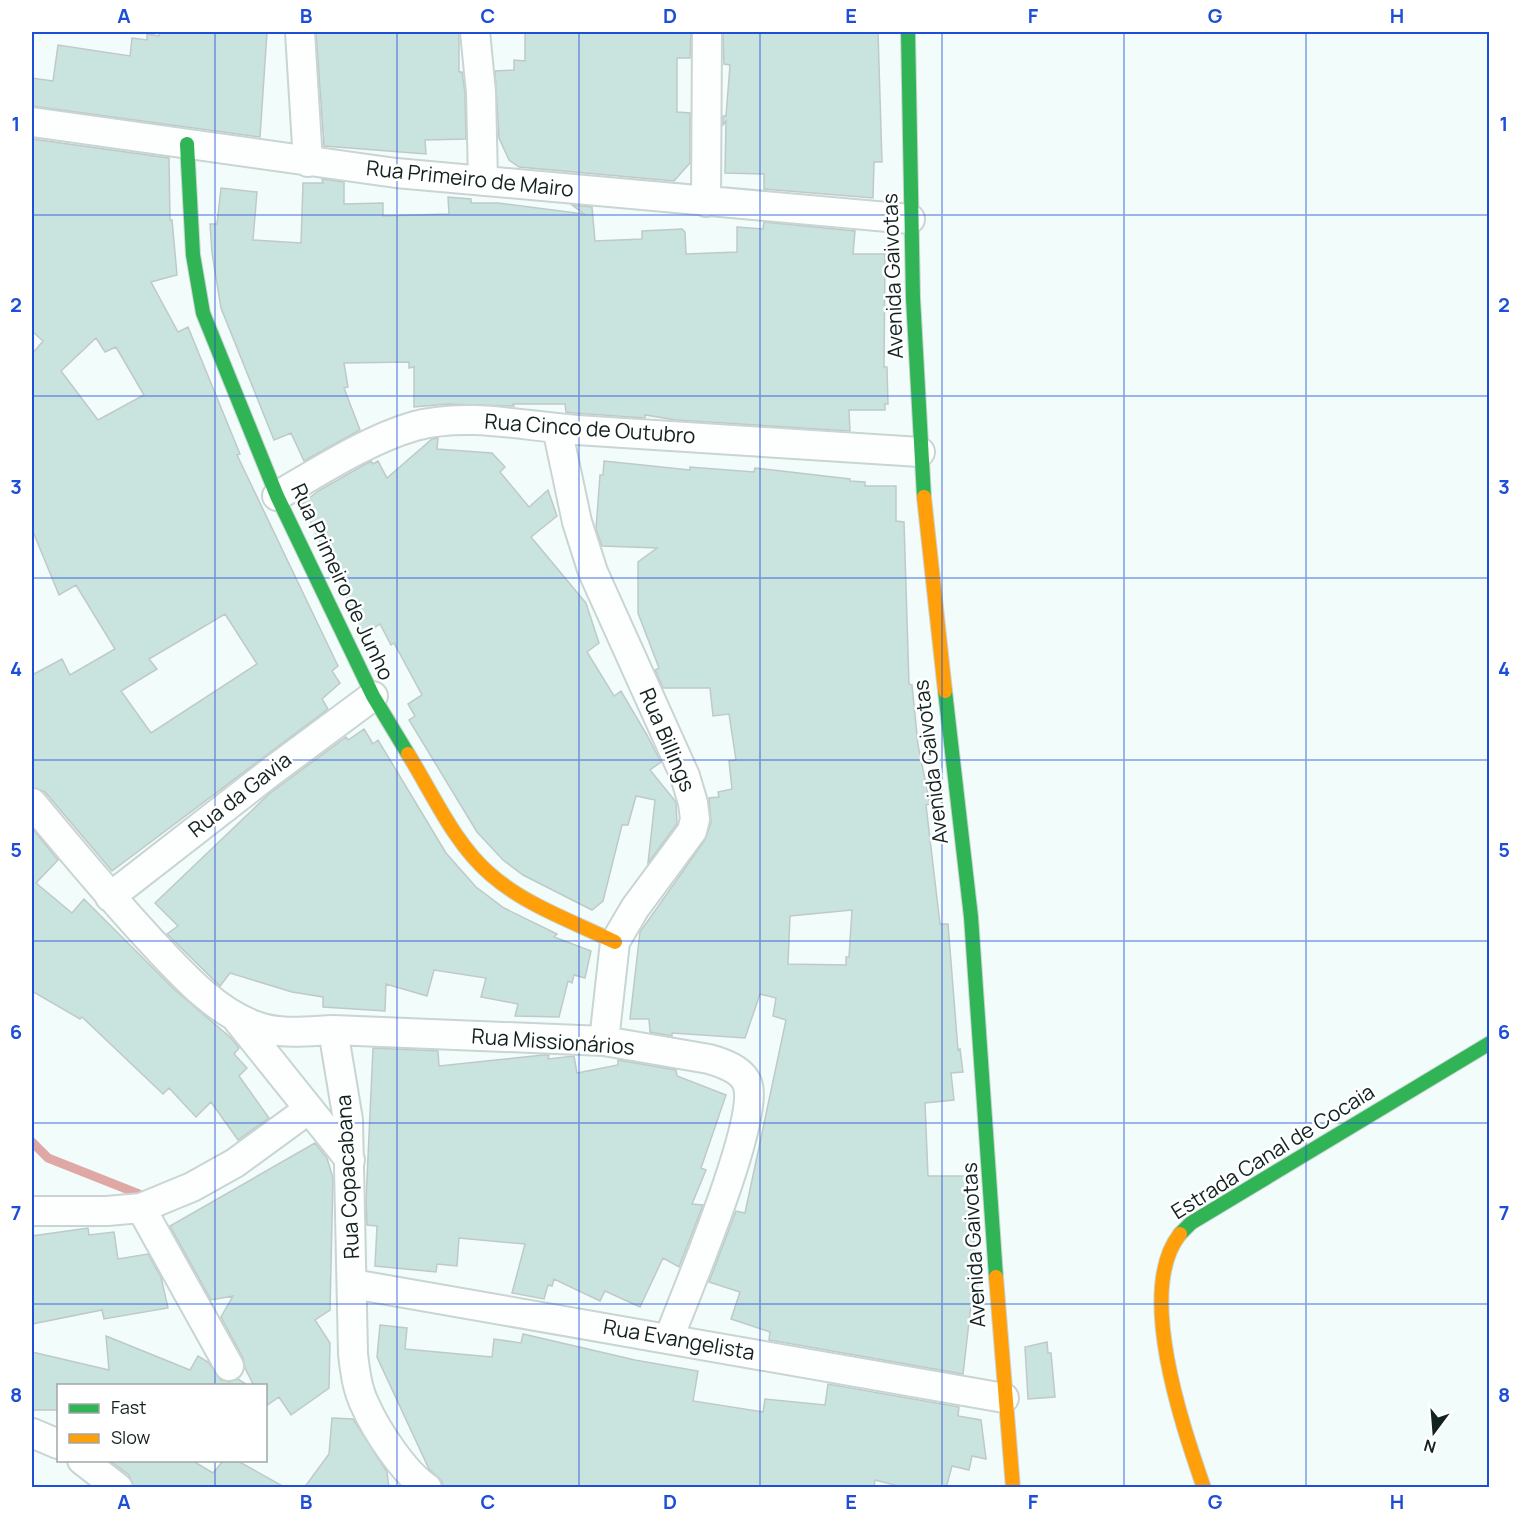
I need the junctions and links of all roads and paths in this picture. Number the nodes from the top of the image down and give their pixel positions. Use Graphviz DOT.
graph roads {
  1 [pos="300,32"];
  2 [pos="475,32"];
  3 [pos="707,32"];
  4 [pos="908,32"];
  5 [pos="32,122"];
  6 [pos="187,144"];
  7 [pos="308,162"];
  8 [pos="483,181"];
  9 [pos="706,202"];
  10 [pos="910,219"];
  11 [pos="556,428"];
  12 [pos="920,452"];
  13 [pos="277,496"];
  14 [pos="373,696"];
  15 [pos="32,803"];
  16 [pos="110,897"];
  17 [pos="615,942"];
  18 [pos="237,1018"];
  19 [pos="333,1030"];
  20 [pos="604,1041"];
  21 [pos="1490,1043"];
  22 [pos="309,1109"];
  23 [pos="350,1160"];
  24 [pos="141,1208"];
  25 [pos="32,1211"];
  26 [pos="353,1284"];
  27 [pos="669,1338"];
  28 [pos="229,1366"];
  29 [pos="1004,1398"];
  30 [pos="32,1433"];
  31 [pos="57,1444"];
  32 [pos="83,1462"];
  33 [pos="420,1485"];
  34 [pos="118,1488"];
  35 [pos="1013,1488"];
  36 [pos="1204,1488"];
  1 -- 7 [label="street"];
  2 -- 8 [label="street"];
  3 -- 9 [label="street"];
  4 -- 10 [label="street, Avenida Gaivotas"];
  5 -- 6 [label="street, Rua Primeiro de Mairo"];
  6 -- 7 [label="street, Rua Primeiro de Mairo"];
  6 -- 13 [label="street, Rua Primeiro de Junho"];
  7 -- 8 [label="street, Rua Primeiro de Mairo"];
  8 -- 9 [label="street, Rua Primeiro de Mairo"];
  9 -- 10 [label="street, Rua Primeiro de Mairo"];
  10 -- 12 [label="street, Avenida Gaivotas"];
  11 -- 12 [label="street, Rua Cinco de Outubro"];
  11 -- 13 [label="street, Rua Cinco de Outubro"];
  11 -- 17 [label="street, Rua Billings"];
  12 -- 29 [label="street, Avenida Gaivotas"];
  13 -- 14 [label="street, Rua Primeiro de Junho"];
  14 -- 16 [label="street, Rua da Gavia"];
  14 -- 17 [label="street, Rua Primeiro de Junho"];
  15 -- 16 [label="street"];
  16 -- 18 [label="street"];
  17 -- 20 [label="street, Rua Billings"];
  18 -- 19 [label="street"];
  18 -- 22 [label="street"];
  19 -- 20 [label="street, Rua Missionários"];
  19 -- 23 [label="street, Rua Copacabana"];
  20 -- 27 [label="street, Rua Missionários"];
  21 -- 36 [label="street, Estrada Canal de Cocaia"];
  22 -- 23 [label="street"];
  22 -- 24 [label="street"];
  23 -- 26 [label="street, Rua Copacabana"];
  24 -- 25 [label="street"];
  24 -- 28 [label="street"];
  26 -- 27 [label="street, Rua Evangelista"];
  26 -- 33 [label="street, Rua Copacabana"];
  27 -- 29 [label="street, Rua Evangelista"];
  29 -- 35 [label="street, Avenida Gaivotas"];
  30 -- 31 [label="street"];
  32 -- 34 [label="street"];
}
